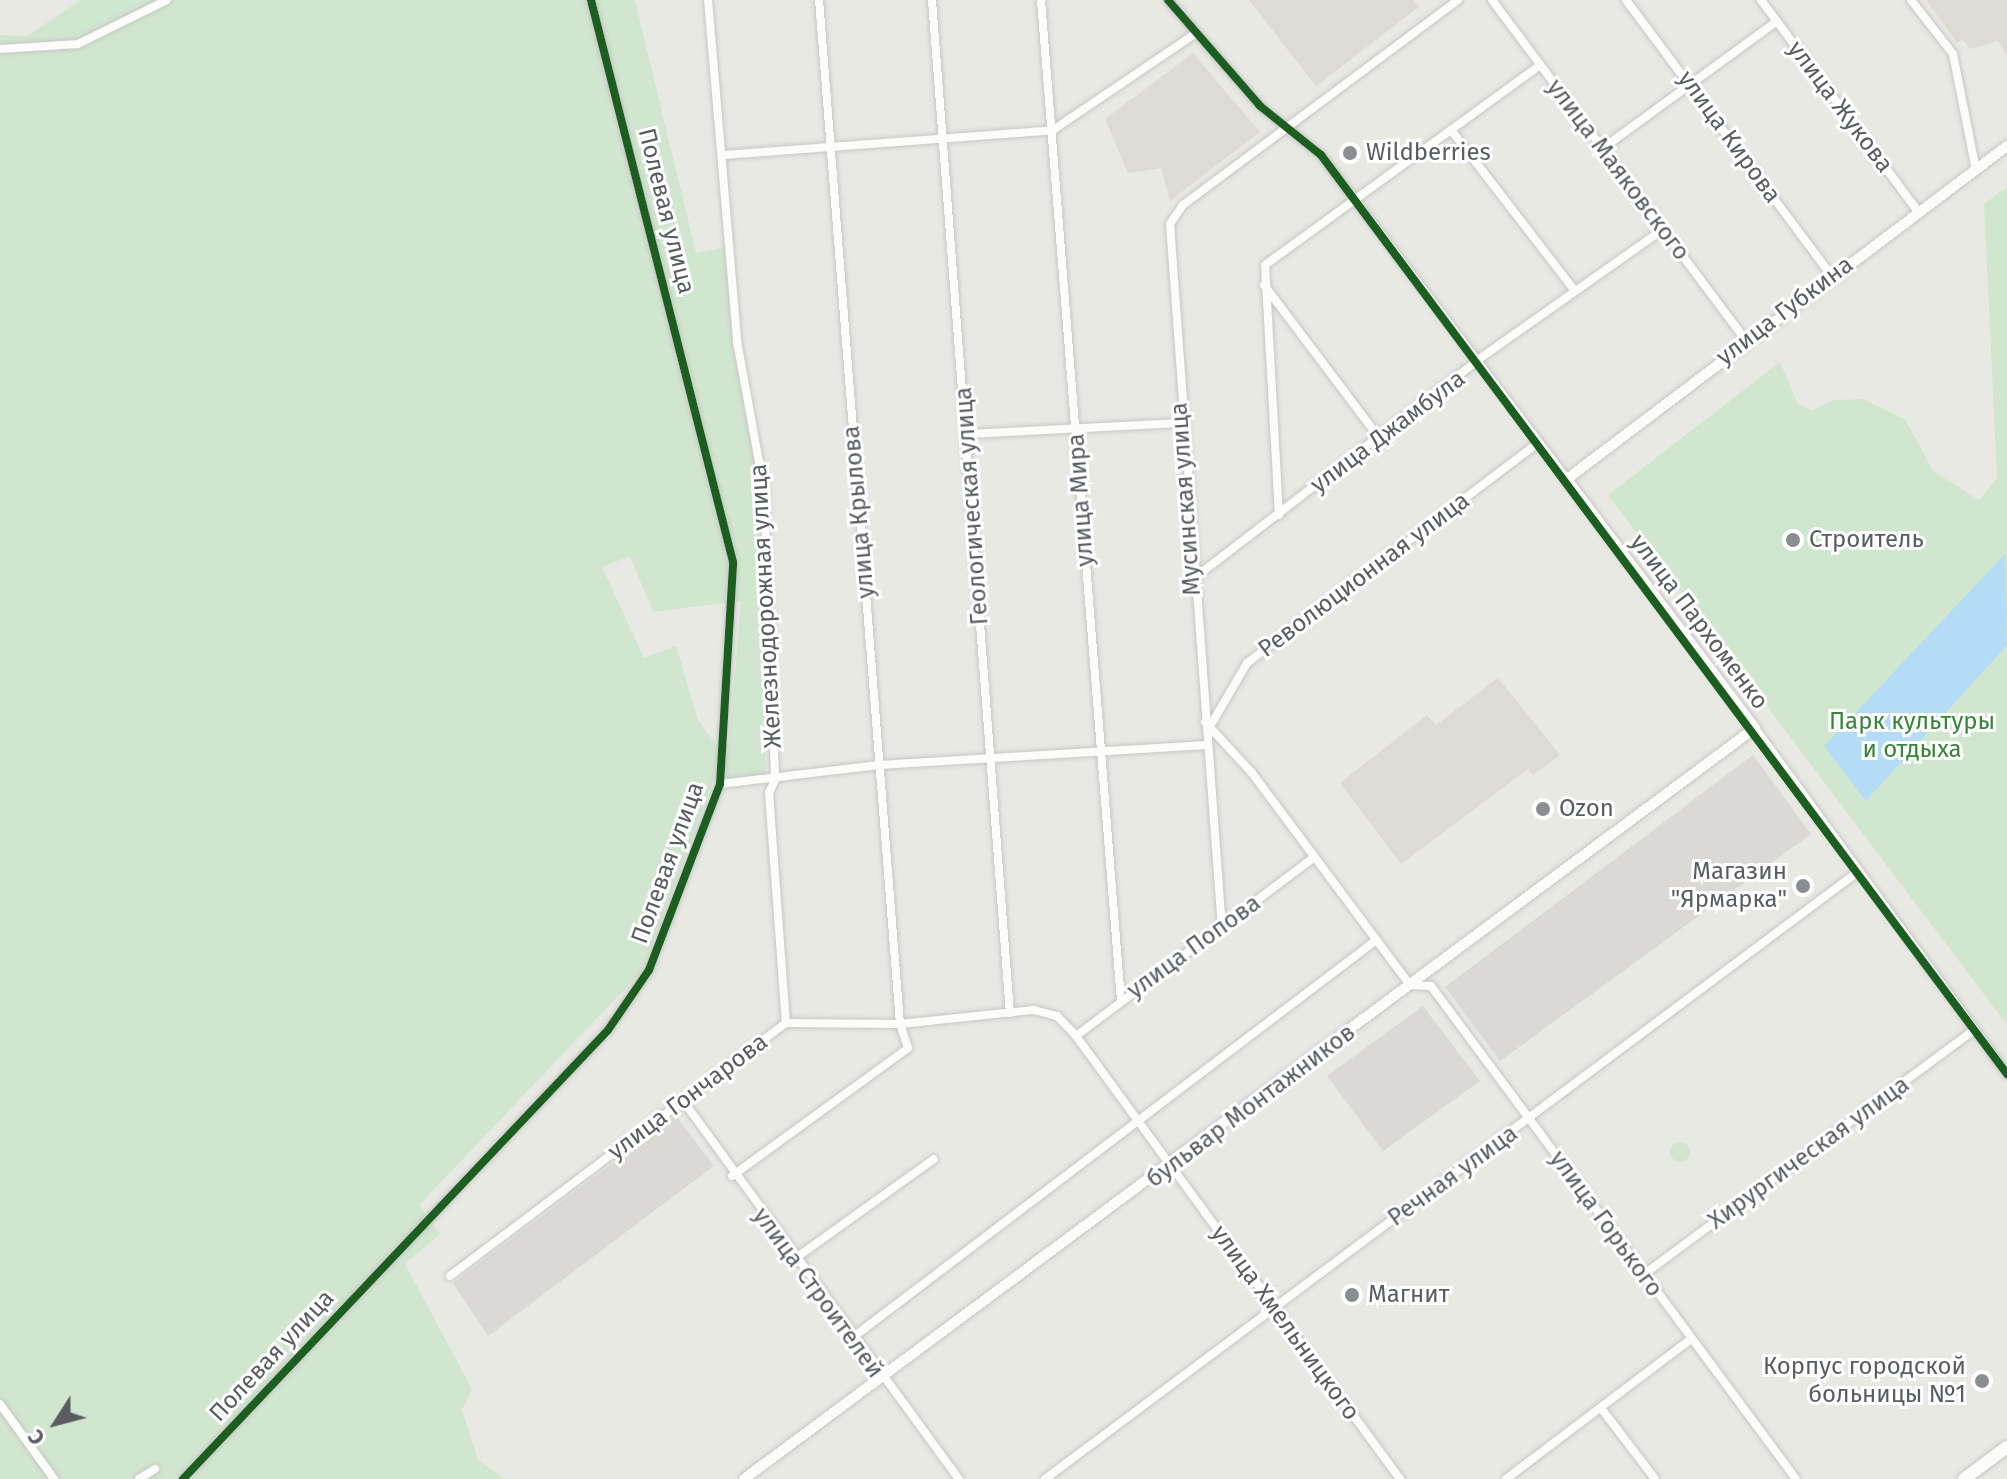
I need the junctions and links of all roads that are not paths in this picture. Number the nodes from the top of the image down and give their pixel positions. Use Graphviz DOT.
graph roads {
  1 [pos="167,0"];
  2 [pos="591,0"];
  3 [pos="708,0"];
  4 [pos="819,0"];
  5 [pos="932,0"];
  6 [pos="1041,0"];
  7 [pos="1168,0"];
  8 [pos="1458,0"];
  9 [pos="1492,0"];
  10 [pos="1626,0"];
  11 [pos="1761,0"];
  12 [pos="1911,0"];
  13 [pos="1777,21"];
  14 [pos="1196,33"];
  15 [pos="0,49"];
  16 [pos="1540,65"];
  17 [pos="1689,84"];
  18 [pos="1290,125"];
  19 [pos="1053,130"];
  20 [pos="1451,130"];
  21 [pos="945,140"];
  22 [pos="2007,146"];
  23 [pos="1603,148"];
  24 [pos="829,149"];
  25 [pos="724,155"];
  26 [pos="1976,170"];
  27 [pos="1353,199"];
  28 [pos="1919,213"];
  29 [pos="1662,230"];
  30 [pos="1831,275"];
  31 [pos="1264,285"];
  32 [pos="1575,291"];
  33 [pos="1745,340"];
  34 [pos="1476,365"];
  35 [pos="1181,423"];
  36 [pos="1076,433"];
  37 [pos="968,434"];
  38 [pos="1380,439"];
  39 [pos="1537,444"];
  40 [pos="1567,479"];
  41 [pos="1279,515"];
  42 [pos="1193,579"];
  43 [pos="1209,722"];
  44 [pos="1755,728"];
  45 [pos="1206,745"];
  46 [pos="1099,753"];
  47 [pos="987,760"];
  48 [pos="879,765"];
  49 [pos="775,780"];
  50 [pos="720,784"];
  51 [pos="1312,859"];
  52 [pos="1859,871"];
  53 [pos="1222,929"];
  54 [pos="1375,941"];
  55 [pos="1410,985"];
  56 [pos="1121,1001"];
  57 [pos="1010,1013"];
  58 [pos="786,1023"];
  59 [pos="900,1024"];
  60 [pos="1974,1030"];
  61 [pos="1076,1036"];
  62 [pos="2007,1074"];
  63 [pos="684,1102"];
  64 [pos="1530,1120"];
  65 [pos="1141,1121"];
  66 [pos="934,1159"];
  67 [pos="1172,1165"];
  68 [pos="732,1176"];
  69 [pos="793,1260"];
  70 [pos="1643,1275"];
  71 [pos="450,1276"];
  72 [pos="1274,1310"];
  73 [pos="852,1338"];
  74 [pos="1691,1339"];
  75 [pos="881,1379"];
  76 [pos="0,1404"];
  77 [pos="1601,1408"];
  78 [pos="2007,1447"];
  79 [pos="155,1469"];
  80 [pos="54,1479"];
  81 [pos="139,1479"];
  82 [pos="183,1479"];
  83 [pos="744,1479"];
  84 [pos="959,1479"];
  85 [pos="1045,1479"];
  86 [pos="1400,1479"];
  87 [pos="1506,1479"];
  88 [pos="1655,1479"];
  89 [pos="1796,1479"];
  90 [pos="1964,1479"];
  1 -- 15 [label="street"];
  2 -- 50 [label="street, Полевая улица"];
  3 -- 25 [label="street, Железнодорожная улица"];
  4 -- 24 [label="street, улица Крылова"];
  5 -- 21 [label="street, Геологическая улица"];
  6 -- 19 [label="street, улица Мира"];
  7 -- 14 [label="street, улица Пархоменко"];
  8 -- 18 [label="street, Мусинская улица"];
  9 -- 16 [label="street, улица Маяковского"];
  10 -- 17 [label="street, улица Кирова"];
  11 -- 13 [label="street, улица Жукова"];
  12 -- 26 [label="street"];
  13 -- 17 [label="street"];
  13 -- 28 [label="street, улица Жукова"];
  14 -- 18 [label="street, улица Пархоменко"];
  14 -- 19 [label="street"];
  16 -- 20 [label="street"];
  16 -- 23 [label="street, улица Маяковского"];
  17 -- 23 [label="street"];
  17 -- 30 [label="street, улица Кирова"];
  18 -- 27 [label="street, улица Пархоменко"];
  18 -- 35 [label="street, Мусинская улица"];
  19 -- 21 [label="street"];
  19 -- 36 [label="street, улица Мира"];
  20 -- 27 [label="street"];
  20 -- 32 [label="street"];
  21 -- 24 [label="street"];
  21 -- 37 [label="street, Геологическая улица"];
  22 -- 26 [label="street, улица Губкина"];
  23 -- 29 [label="street, улица Маяковского"];
  24 -- 25 [label="street"];
  24 -- 48 [label="street, улица Крылова"];
  25 -- 49 [label="street, Железнодорожная улица"];
  26 -- 28 [label="street, улица Губкина"];
  27 -- 31 [label="street"];
  27 -- 34 [label="street, улица Пархоменко"];
  28 -- 30 [label="street, улица Губкина"];
  29 -- 32 [label="street, улица Джамбула"];
  29 -- 33 [label="street, улица Маяковского"];
  30 -- 33 [label="street, улица Губкина"];
  31 -- 38 [label="street"];
  31 -- 41 [label="street"];
  32 -- 34 [label="street, улица Джамбула"];
  33 -- 40 [label="street, улица Губкина"];
  34 -- 38 [label="street, улица Джамбула"];
  34 -- 39 [label="street, улица Пархоменко"];
  35 -- 36 [label="street"];
  35 -- 42 [label="street, Мусинская улица"];
  36 -- 37 [label="street"];
  36 -- 46 [label="street, улица Мира"];
  37 -- 47 [label="street, Геологическая улица"];
  38 -- 41 [label="street, улица Джамбула"];
  39 -- 40 [label="street, улица Пархоменко"];
  39 -- 43 [label="street, Революционная улица"];
  40 -- 44 [label="street, улица Пархоменко"];
  41 -- 42 [label="street, улица Джамбула"];
  42 -- 43 [label="street, Мусинская улица"];
  43 -- 45 [label="street, Мусинская улица"];
  43 -- 51 [label="street"];
  44 -- 52 [label="street, улица Пархоменко"];
  44 -- 55 [label="street, бульвар Монтажников"];
  45 -- 46 [label="street"];
  45 -- 53 [label="street, Мусинская улица"];
  46 -- 47 [label="street"];
  46 -- 56 [label="street, улица Мира"];
  47 -- 48 [label="street"];
  47 -- 57 [label="street, Геологическая улица"];
  48 -- 49 [label="street"];
  48 -- 59 [label="street, улица Крылова"];
  49 -- 50 [label="street"];
  49 -- 58 [label="street, Железнодорожная улица"];
  50 -- 82 [label="street, Полевая улица"];
  51 -- 53 [label="street, улица Попова"];
  51 -- 54 [label="street"];
  52 -- 60 [label="street, улица Пархоменко"];
  52 -- 64 [label="street, Речная улица"];
  53 -- 56 [label="street, улица Попова"];
  54 -- 55 [label="street"];
  54 -- 65 [label="street"];
  55 -- 64 [label="street, улица Горького"];
  55 -- 67 [label="street, бульвар Монтажников"];
  56 -- 61 [label="street, улица Попова"];
  57 -- 59 [label="street, улица Гончарова"];
  57 -- 61 [label="street, улица Гончарова"];
  58 -- 59 [label="street, улица Гончарова"];
  58 -- 63 [label="street, улица Гончарова"];
  59 -- 68 [label="street, улица Крылова"];
  60 -- 62 [label="street, улица Пархоменко"];
  60 -- 70 [label="street, Хирургическая улица"];
  61 -- 65 [label="street, улица Гончарова"];
  63 -- 68 [label="street, улица Строителей"];
  63 -- 71 [label="street, улица Гончарова"];
  64 -- 70 [label="street, улица Горького"];
  64 -- 72 [label="street, Речная улица"];
  65 -- 67 [label="street, улица Гончарова"];
  65 -- 73 [label="street"];
  66 -- 69 [label="street"];
  67 -- 72 [label="street, улица Хмельницкого"];
  67 -- 75 [label="street, бульвар Монтажников"];
  68 -- 69 [label="street, улица Строителей"];
  69 -- 73 [label="street, улица Строителей"];
  70 -- 74 [label="street, улица Горького"];
  72 -- 85 [label="street, Речная улица"];
  72 -- 86 [label="street, улица Хмельницкого"];
  73 -- 75 [label="street, улица Строителей"];
  74 -- 77 [label="street"];
  74 -- 89 [label="street, улица Горького"];
  75 -- 83 [label="street, бульвар Монтажников"];
  75 -- 84 [label="street, улица Строителей"];
  76 -- 80 [label="street"];
  77 -- 87 [label="street"];
  77 -- 88 [label="street"];
  78 -- 90 [label="main road"];
  79 -- 81 [label="street"];
}
